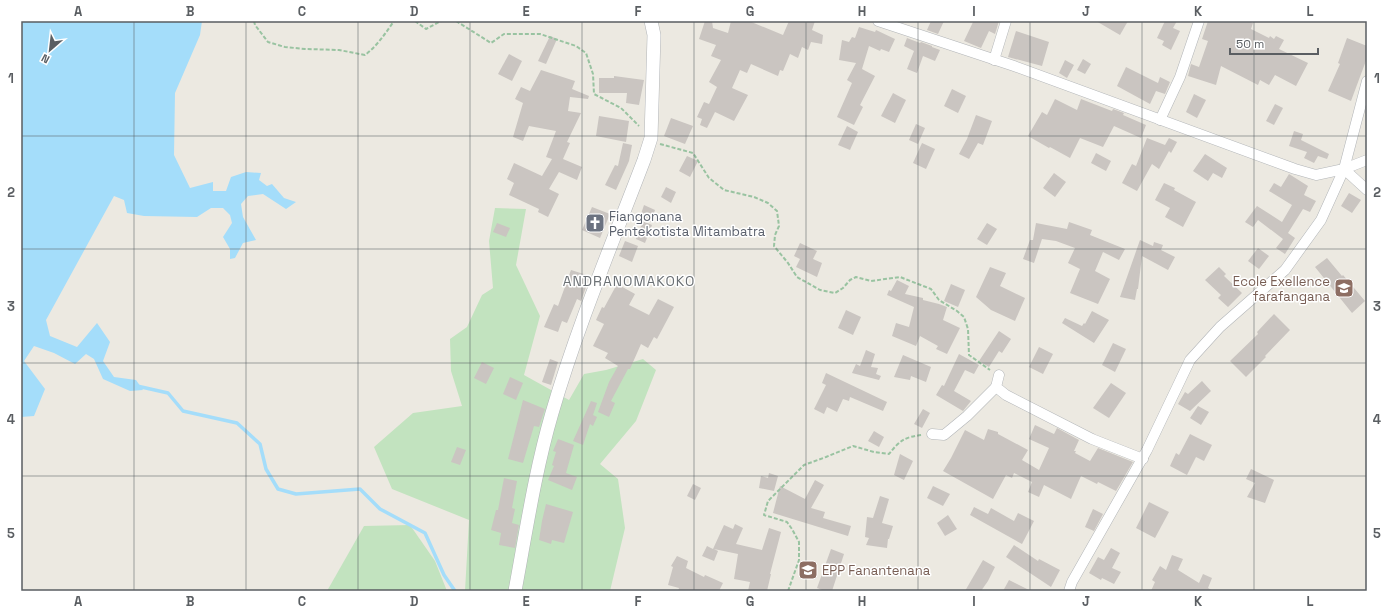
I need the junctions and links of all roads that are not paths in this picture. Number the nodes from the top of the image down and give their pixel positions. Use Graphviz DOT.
graph roads {
  1 [pos="651,21"];
  2 [pos="878,21"];
  3 [pos="1006,21"];
  4 [pos="1199,21"];
  5 [pos="994,60"];
  6 [pos="1367,81"];
  7 [pos="1160,120"];
  8 [pos="1367,160"];
  9 [pos="1344,169"];
  10 [pos="1367,190"];
  11 [pos="999,375"];
  12 [pos="996,387"];
  13 [pos="932,434"];
  14 [pos="1142,459"];
  15 [pos="515,591"];
  16 [pos="1069,591"];
  1 -- 15 [label="street"];
  2 -- 5 [label="street"];
  3 -- 5 [label="street"];
  4 -- 7 [label="street"];
  5 -- 7 [label="street"];
  6 -- 9 [label="street"];
  7 -- 9 [label="street"];
  8 -- 9 [label="street"];
  9 -- 10 [label="street"];
  9 -- 14 [label="street"];
  11 -- 12 [label="street"];
  12 -- 13 [label="street"];
  12 -- 14 [label="street"];
  14 -- 16 [label="street"];
}
